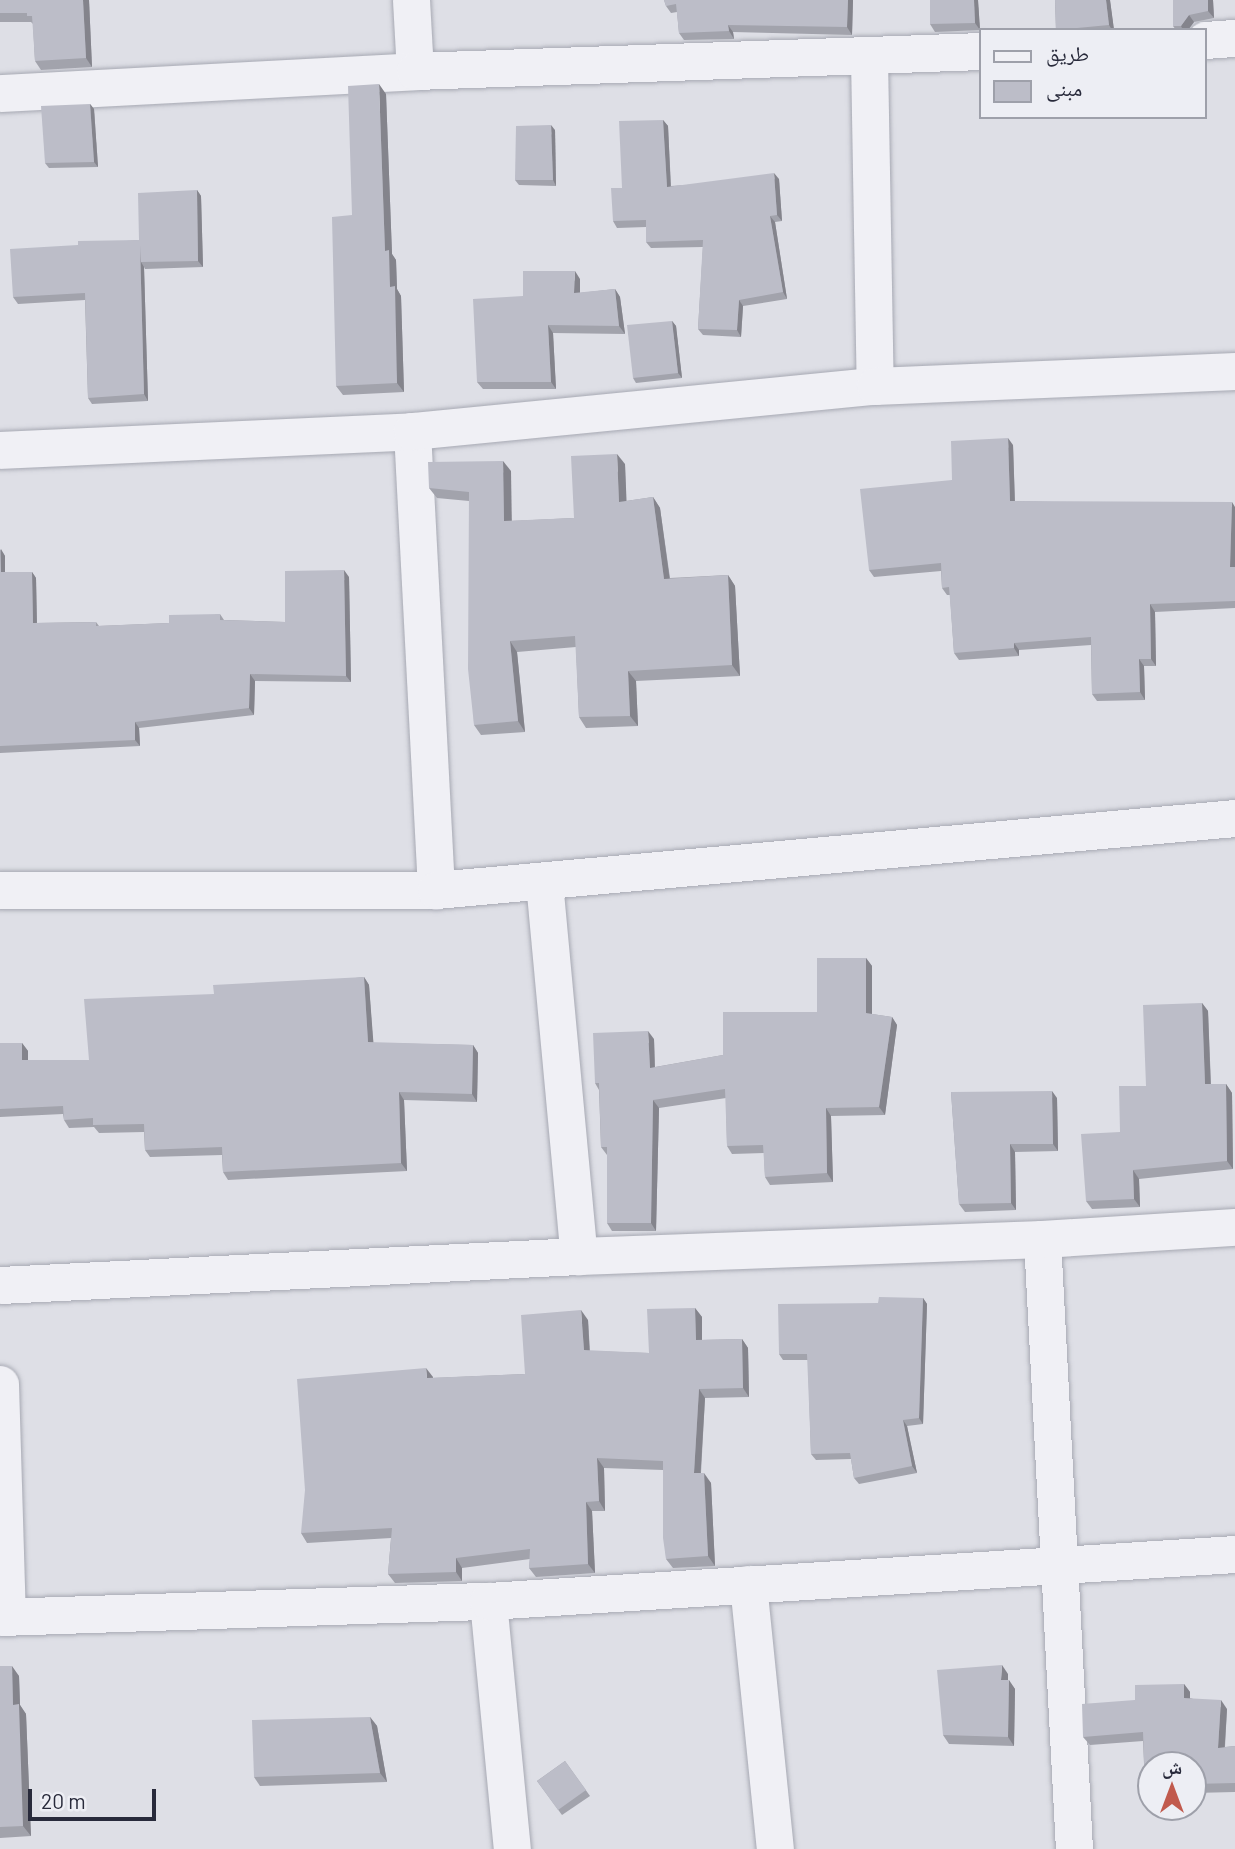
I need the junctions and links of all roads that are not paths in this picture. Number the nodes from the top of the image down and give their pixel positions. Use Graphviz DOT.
graph roads {
  1 [pos="411,0"];
  2 [pos="1235,38"];
  3 [pos="1207,40"];
  4 [pos="979,51"];
  5 [pos="869,57"];
  6 [pos="415,71"];
  7 [pos="0,93"];
  8 [pos="1235,372"];
  9 [pos="875,386"];
  10 [pos="412,431"];
  11 [pos="0,450"];
  12 [pos="1235,818"];
  13 [pos="544,882"];
  14 [pos="0,890"];
  15 [pos="436,890"];
  16 [pos="1235,1227"];
  17 [pos="1042,1239"];
  18 [pos="579,1256"];
  19 [pos="0,1285"];
  20 [pos="0,1384"];
  21 [pos="1235,1554"];
  22 [pos="1059,1563"];
  23 [pos="748,1584"];
  24 [pos="488,1601"];
  25 [pos="4,1616"];
  26 [pos="512,1849"];
  27 [pos="775,1849"];
  28 [pos="1073,1849"];
  1 -- 6 [label="street"];
  2 -- 3 [label="street"];
  4 -- 5 [label="street"];
  5 -- 6 [label="street"];
  5 -- 9 [label="street"];
  6 -- 7 [label="street"];
  8 -- 9 [label="street"];
  9 -- 10 [label="street"];
  10 -- 11 [label="street"];
  10 -- 15 [label="street"];
  12 -- 13 [label="street"];
  13 -- 15 [label="street"];
  13 -- 18 [label="street"];
  14 -- 15 [label="street"];
  16 -- 17 [label="street"];
  17 -- 18 [label="street"];
  17 -- 22 [label="street"];
  18 -- 19 [label="street"];
  20 -- 25 [label="street"];
  21 -- 22 [label="street"];
  22 -- 23 [label="street"];
  22 -- 28 [label="street"];
  23 -- 24 [label="street"];
  23 -- 27 [label="street"];
  24 -- 25 [label="street"];
  24 -- 26 [label="street"];
}
